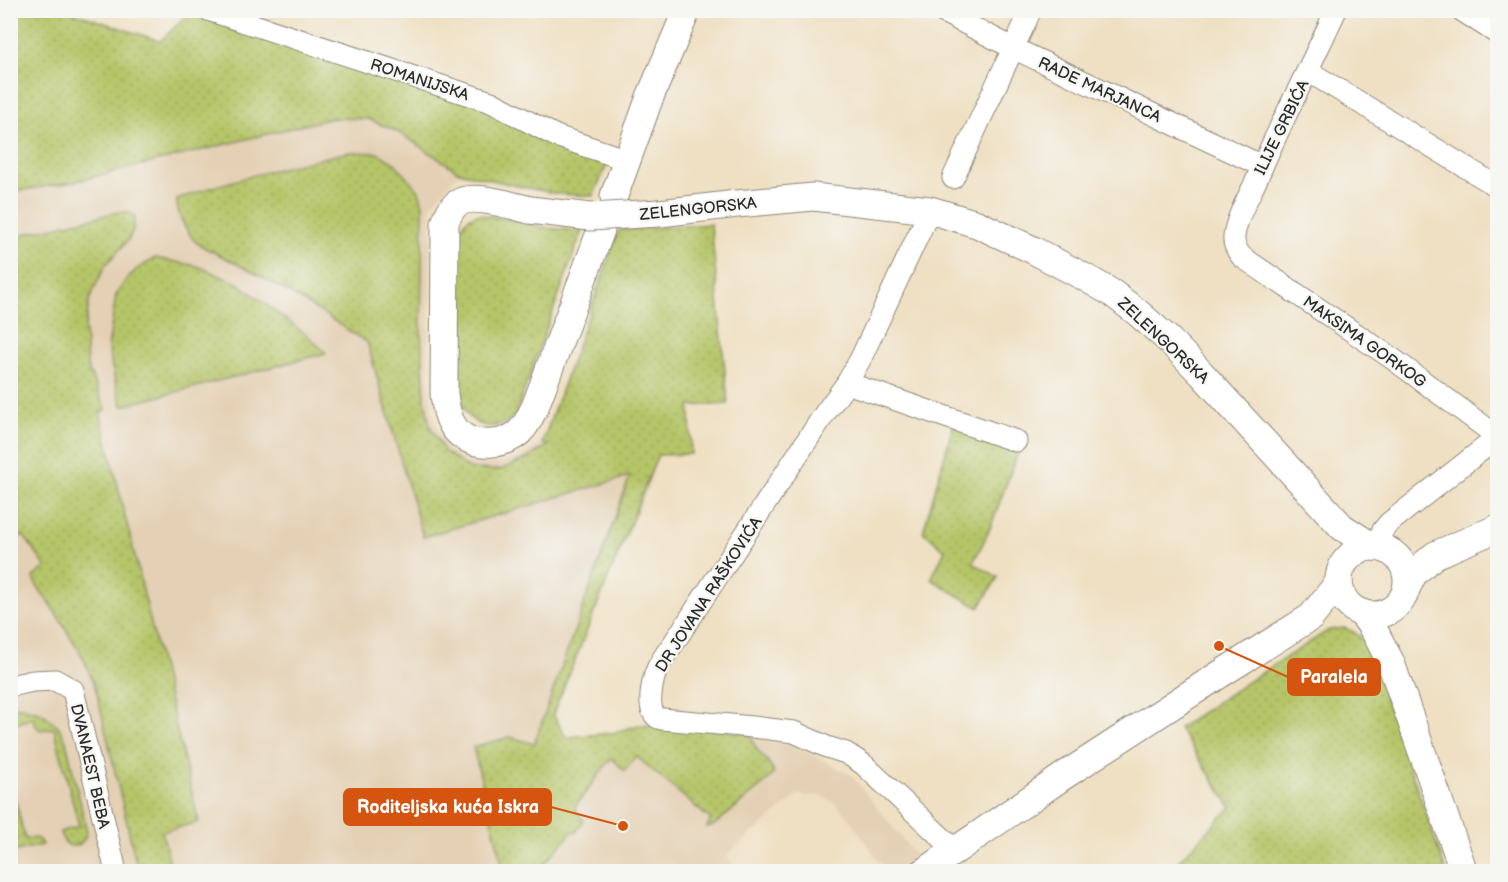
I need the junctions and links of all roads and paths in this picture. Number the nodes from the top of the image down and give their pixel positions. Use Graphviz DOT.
graph roads {
  1 [pos="208,10"];
  2 [pos="687,10"];
  3 [pos="939,10"];
  4 [pos="1031,10"];
  5 [pos="1336,10"];
  6 [pos="1461,10"];
  7 [pos="1497,34"];
  8 [pos="1013,48"];
  9 [pos="1308,71"];
  10 [pos="627,160"];
  11 [pos="1262,166"];
  12 [pos="953,178"];
  13 [pos="1497,187"];
  14 [pos="614,196"];
  15 [pos="930,210"];
  16 [pos="601,231"];
  17 [pos="1235,246"];
  18 [pos="847,382"];
  19 [pos="1497,437"];
  20 [pos="1016,441"];
  21 [pos="1497,528"];
  22 [pos="1435,555"];
  23 [pos="1366,558"];
  24 [pos="1407,587"];
  25 [pos="1358,611"];
  26 [pos="1390,611"];
  27 [pos="1311,617"];
  28 [pos="1391,663"];
  29 [pos="10,687"];
  30 [pos="955,850"];
  31 [pos="116,872"];
  32 [pos="924,872"];
  33 [pos="1464,872"];
  1 -- 10 [label="street, ROMANIJSKA"];
  2 -- 10 [label="street"];
  3 -- 8 [label="street, RADE MARJANCA"];
  4 -- 8 [label="street"];
  5 -- 9 [label="street, ILIJE GRBIĆA"];
  6 -- 7 [label="street"];
  8 -- 11 [label="street, RADE MARJANCA"];
  8 -- 12 [label="street"];
  9 -- 11 [label="street, ILIJE GRBIĆA"];
  9 -- 13 [label="street"];
  10 -- 14 [label="street"];
  11 -- 17 [label="street, ILIJE GRBIĆA"];
  15 -- 16 [label="street, ZELENGORSKA, bridge"];
  15 -- 18 [label="street, DR JOVANA RAŠKOVIĆA"];
  15 -- 23 [label="street, ZELENGORSKA"];
  17 -- 19 [label="street, MAKSIMA GORKOG"];
  18 -- 20 [label="street"];
  18 -- 30 [label="street, DR JOVANA RAŠKOVIĆA"];
  19 -- 23 [label="street, MAKSIMA GORKOG"];
  21 -- 22 [label="street"];
  22 -- 23 [label="street"];
  22 -- 24 [label="street"];
  23 -- 24 [label="street"];
  23 -- 25 [label="street"];
  23 -- 27 [label="street"];
  24 -- 26 [label="street"];
  25 -- 26 [label="street"];
  25 -- 27 [label="street"];
  25 -- 28 [label="street"];
  26 -- 28 [label="street"];
  27 -- 30 [label="street"];
  28 -- 33 [label="street"];
  29 -- 31 [label="street, DVANAEST BEBA"];
  30 -- 32 [label="street"];
}
